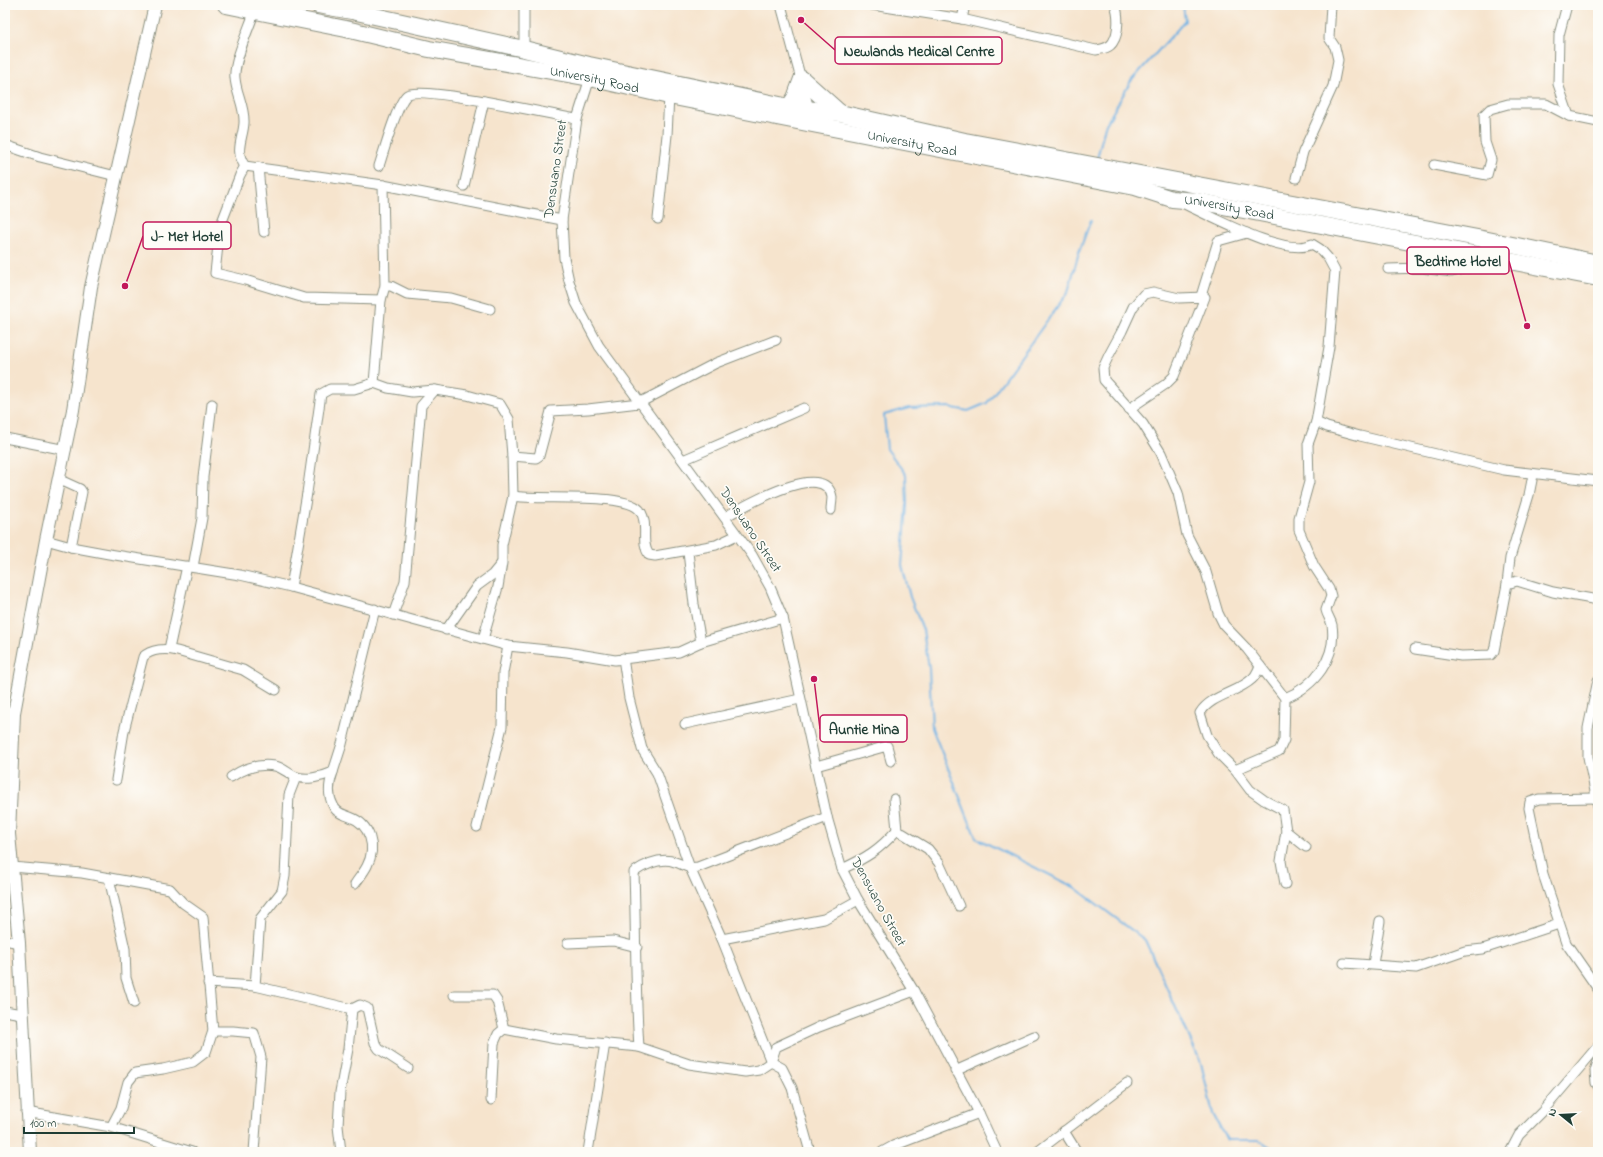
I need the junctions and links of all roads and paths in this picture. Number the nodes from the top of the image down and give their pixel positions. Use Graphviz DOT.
graph roads {
  1 [pos="155,5"];
  2 [pos="226,5"];
  3 [pos="318,5"];
  4 [pos="524,5"];
  5 [pos="781,5"];
  6 [pos="872,5"];
  7 [pos="965,5"];
  8 [pos="1115,5"];
  9 [pos="1331,5"];
  10 [pos="1567,5"];
  11 [pos="256,10"];
  12 [pos="962,19"];
  13 [pos="524,49"];
  14 [pos="590,72"];
  15 [pos="802,79"];
  16 [pos="669,96"];
  17 [pos="484,101"];
  18 [pos="789,106"];
  19 [pos="809,109"];
  20 [pos="840,114"];
  21 [pos="1569,116"];
  22 [pos="577,119"];
  23 [pos="1598,122"];
  24 [pos="813,125"];
  25 [pos="5,145"];
  26 [pos="1434,164"];
  27 [pos="245,166"];
  28 [pos="379,166"];
  29 [pos="258,167"];
  30 [pos="116,176"];
  31 [pos="1296,178"];
  32 [pos="383,186"];
  33 [pos="464,186"];
  34 [pos="1172,199"];
  35 [pos="1264,206"];
  36 [pos="658,219"];
  37 [pos="562,220"];
  38 [pos="264,232"];
  39 [pos="1247,233"];
  40 [pos="1488,240"];
  41 [pos="1485,256"];
  42 [pos="1598,263"];
  43 [pos="1388,269"];
  44 [pos="1598,278"];
  45 [pos="385,286"];
  46 [pos="1201,296"];
  47 [pos="381,300"];
  48 [pos="490,309"];
  49 [pos="776,340"];
  50 [pos="374,383"];
  51 [pos="435,390"];
  52 [pos="412,392"];
  53 [pos="639,403"];
  54 [pos="212,404"];
  55 [pos="421,406"];
  56 [pos="804,408"];
  57 [pos="1129,409"];
  58 [pos="1316,422"];
  59 [pos="5,438"];
  60 [pos="66,450"];
  61 [pos="512,456"];
  62 [pos="683,460"];
  63 [pos="1533,475"];
  64 [pos="58,479"];
  65 [pos="1598,481"];
  66 [pos="513,496"];
  67 [pos="831,510"];
  68 [pos="725,517"];
  69 [pos="737,535"];
  70 [pos="46,540"];
  71 [pos="71,547"];
  72 [pos="688,552"];
  73 [pos="502,563"];
  74 [pos="190,566"];
  75 [pos="1507,584"];
  76 [pos="291,587"];
  77 [pos="1598,600"];
  78 [pos="375,609"];
  79 [pos="393,615"];
  80 [pos="783,618"];
  81 [pos="446,630"];
  82 [pos="483,639"];
  83 [pos="701,642"];
  84 [pos="508,646"];
  85 [pos="169,649"];
  86 [pos="1415,649"];
  87 [pos="623,658"];
  88 [pos="1260,666"];
  89 [pos="1598,681"];
  90 [pos="276,690"];
  91 [pos="1286,698"];
  92 [pos="800,699"];
  93 [pos="9,712"];
  94 [pos="685,724"];
  95 [pos="891,761"];
  96 [pos="816,766"];
  97 [pos="1235,770"];
  98 [pos="333,772"];
  99 [pos="231,777"];
  100 [pos="296,777"];
  101 [pos="116,780"];
  102 [pos="894,799"];
  103 [pos="1597,802"];
  104 [pos="827,817"];
  105 [pos="477,826"];
  106 [pos="897,830"];
  107 [pos="1286,831"];
  108 [pos="1306,847"];
  109 [pos="12,867"];
  110 [pos="690,868"];
  111 [pos="842,869"];
  112 [pos="109,878"];
  113 [pos="355,884"];
  114 [pos="1285,884"];
  115 [pos="858,900"];
  116 [pos="959,906"];
  117 [pos="1380,921"];
  118 [pos="1559,924"];
  119 [pos="722,939"];
  120 [pos="5,940"];
  121 [pos="568,942"];
  122 [pos="19,943"];
  123 [pos="637,947"];
  124 [pos="1344,963"];
  125 [pos="1373,964"];
  126 [pos="208,983"];
  127 [pos="255,986"];
  128 [pos="1598,989"];
  129 [pos="914,991"];
  130 [pos="454,995"];
  131 [pos="134,1003"];
  132 [pos="352,1009"];
  133 [pos="5,1011"];
  134 [pos="21,1014"];
  135 [pos="504,1029"];
  136 [pos="213,1031"];
  137 [pos="1034,1036"];
  138 [pos="605,1043"];
  139 [pos="1598,1046"];
  140 [pos="639,1047"];
  141 [pos="770,1062"];
  142 [pos="1598,1062"];
  143 [pos="408,1068"];
  144 [pos="955,1070"];
  145 [pos="1127,1083"];
  146 [pos="1598,1086"];
  147 [pos="491,1100"];
  148 [pos="26,1112"];
  149 [pos="979,1113"];
  150 [pos="111,1127"];
  151 [pos="1064,1131"];
  152 [pos="30,1152"];
  153 [pos="192,1152"];
  154 [pos="254,1152"];
  155 [pos="341,1152"];
  156 [pos="588,1152"];
  157 [pos="810,1152"];
  158 [pos="882,1152"];
  159 [pos="997,1152"];
  160 [pos="1037,1152"];
  161 [pos="1076,1152"];
  162 [pos="1510,1152"];
  1 -- 30 [label="street"];
  2 -- 11 [label="highway, University Road"];
  3 -- 13 [label="highway, University Road"];
  4 -- 13 [label="street"];
  5 -- 15 [label="street"];
  6 -- 12 [label="street"];
  7 -- 12 [label="street"];
  8 -- 12 [label="street"];
  9 -- 31 [label="street"];
  10 -- 21 [label="street"];
  11 -- 14 [label="highway, University Road"];
  11 -- 27 [label="street"];
  13 -- 14 [label="highway, University Road"];
  14 -- 16 [label="highway, University Road"];
  14 -- 18 [label="highway, University Road"];
  14 -- 22 [label="street, Densuano Street"];
  15 -- 18 [label="highway"];
  15 -- 19 [label="street"];
  15 -- 20 [label="highway"];
  16 -- 24 [label="highway, University Road"];
  16 -- 36 [label="street"];
  17 -- 22 [label="street"];
  17 -- 28 [label="street"];
  17 -- 33 [label="street"];
  18 -- 19 [label="highway, University Road"];
  19 -- 20 [label="highway, University Road"];
  19 -- 24 [label="street"];
  20 -- 35 [label="highway, University Road"];
  21 -- 23 [label="street"];
  21 -- 26 [label="street"];
  22 -- 37 [label="street, Densuano Street"];
  24 -- 34 [label="highway, University Road"];
  25 -- 30 [label="street"];
  27 -- 29 [label="street"];
  27 -- 47 [label="street"];
  29 -- 32 [label="street"];
  29 -- 38 [label="street"];
  30 -- 60 [label="street"];
  32 -- 37 [label="street"];
  32 -- 45 [label="street"];
  34 -- 35 [label="highway, University Road"];
  34 -- 39 [label="street"];
  35 -- 40 [label="highway, University Road"];
  35 -- 41 [label="highway, University Road"];
  37 -- 53 [label="street, Densuano Street"];
  39 -- 46 [label="street"];
  39 -- 58 [label="street"];
  40 -- 41 [label="street"];
  40 -- 42 [label="highway, University Road"];
  41 -- 43 [label="street"];
  41 -- 44 [label="highway, University Road"];
  45 -- 47 [label="street"];
  45 -- 48 [label="street"];
  46 -- 57 [label="street"];
  46 -- 57 [label="street"];
  47 -- 50 [label="street"];
  49 -- 53 [label="street"];
  50 -- 52 [label="street"];
  50 -- 76 [label="street"];
  51 -- 52 [label="street"];
  51 -- 55 [label="street"];
  51 -- 61 [label="street"];
  52 -- 55 [label="street"];
  53 -- 61 [label="street"];
  53 -- 62 [label="street, Densuano Street"];
  54 -- 74 [label="street"];
  55 -- 79 [label="street"];
  56 -- 62 [label="street"];
  57 -- 88 [label="street"];
  58 -- 63 [label="street"];
  58 -- 91 [label="street"];
  59 -- 60 [label="street"];
  60 -- 64 [label="street"];
  61 -- 66 [label="street"];
  62 -- 68 [label="street, Densuano Street"];
  63 -- 65 [label="street"];
  63 -- 75 [label="street"];
  64 -- 70 [label="street"];
  64 -- 71 [label="street"];
  66 -- 72 [label="street"];
  66 -- 73 [label="street"];
  67 -- 68 [label="street"];
  68 -- 69 [label="street, Densuano Street"];
  69 -- 72 [label="street"];
  69 -- 80 [label="street, Densuano Street"];
  70 -- 71 [label="street"];
  70 -- 93 [label="street"];
  71 -- 74 [label="street"];
  72 -- 83 [label="street"];
  73 -- 81 [label="street"];
  73 -- 82 [label="street"];
  74 -- 76 [label="street"];
  74 -- 85 [label="street"];
  75 -- 77 [label="street"];
  75 -- 86 [label="street"];
  76 -- 78 [label="street"];
  78 -- 79 [label="street"];
  78 -- 98 [label="street"];
  79 -- 81 [label="street"];
  80 -- 83 [label="street"];
  80 -- 92 [label="street, Densuano Street"];
  81 -- 82 [label="street"];
  82 -- 84 [label="street"];
  83 -- 87 [label="street"];
  84 -- 87 [label="street"];
  84 -- 105 [label="street"];
  85 -- 90 [label="street"];
  85 -- 101 [label="street"];
  87 -- 110 [label="street"];
  88 -- 91 [label="street"];
  88 -- 97 [label="street"];
  89 -- 103 [label="street"];
  91 -- 97 [label="street"];
  92 -- 94 [label="street"];
  92 -- 96 [label="street, Densuano Street"];
  93 -- 109 [label="street"];
  95 -- 96 [label="street"];
  96 -- 104 [label="street, Densuano Street"];
  97 -- 107 [label="street"];
  98 -- 100 [label="street"];
  98 -- 113 [label="street"];
  99 -- 100 [label="street"];
  100 -- 127 [label="street"];
  102 -- 106 [label="street"];
  103 -- 118 [label="street"];
  104 -- 110 [label="street"];
  104 -- 111 [label="street, Densuano Street"];
  106 -- 111 [label="street"];
  106 -- 116 [label="street"];
  107 -- 108 [label="street"];
  107 -- 114 [label="street"];
  109 -- 112 [label="street"];
  109 -- 122 [label="street"];
  110 -- 119 [label="street"];
  110 -- 123 [label="street"];
  111 -- 115 [label="street, Densuano Street"];
  112 -- 126 [label="street"];
  112 -- 131 [label="street"];
  115 -- 119 [label="street"];
  115 -- 129 [label="street, Densuano Street"];
  117 -- 125 [label="street"];
  118 -- 125 [label="street"];
  118 -- 128 [label="street"];
  119 -- 141 [label="street"];
  120 -- 122 [label="street"];
  121 -- 123 [label="street"];
  122 -- 134 [label="street"];
  123 -- 140 [label="street"];
  124 -- 125 [label="street"];
  126 -- 127 [label="street"];
  126 -- 136 [label="street"];
  127 -- 132 [label="street"];
  129 -- 141 [label="street"];
  129 -- 144 [label="street, Densuano Street"];
  130 -- 135 [label="street"];
  132 -- 143 [label="street"];
  132 -- 155 [label="street"];
  133 -- 134 [label="street"];
  134 -- 148 [label="street"];
  135 -- 138 [label="street"];
  135 -- 147 [label="street"];
  136 -- 150 [label="street"];
  136 -- 154 [label="street"];
  137 -- 144 [label="street"];
  138 -- 140 [label="street"];
  138 -- 156 [label="street"];
  139 -- 162 [label="street"];
  140 -- 141 [label="street"];
  141 -- 157 [label="street"];
  142 -- 146 [label="street"];
  144 -- 149 [label="street, Densuano Street"];
  145 -- 151 [label="street"];
  148 -- 150 [label="street"];
  148 -- 152 [label="street"];
  149 -- 158 [label="street"];
  149 -- 159 [label="street, Densuano Street"];
  150 -- 153 [label="street"];
  151 -- 160 [label="street"];
  151 -- 161 [label="street"];
}
